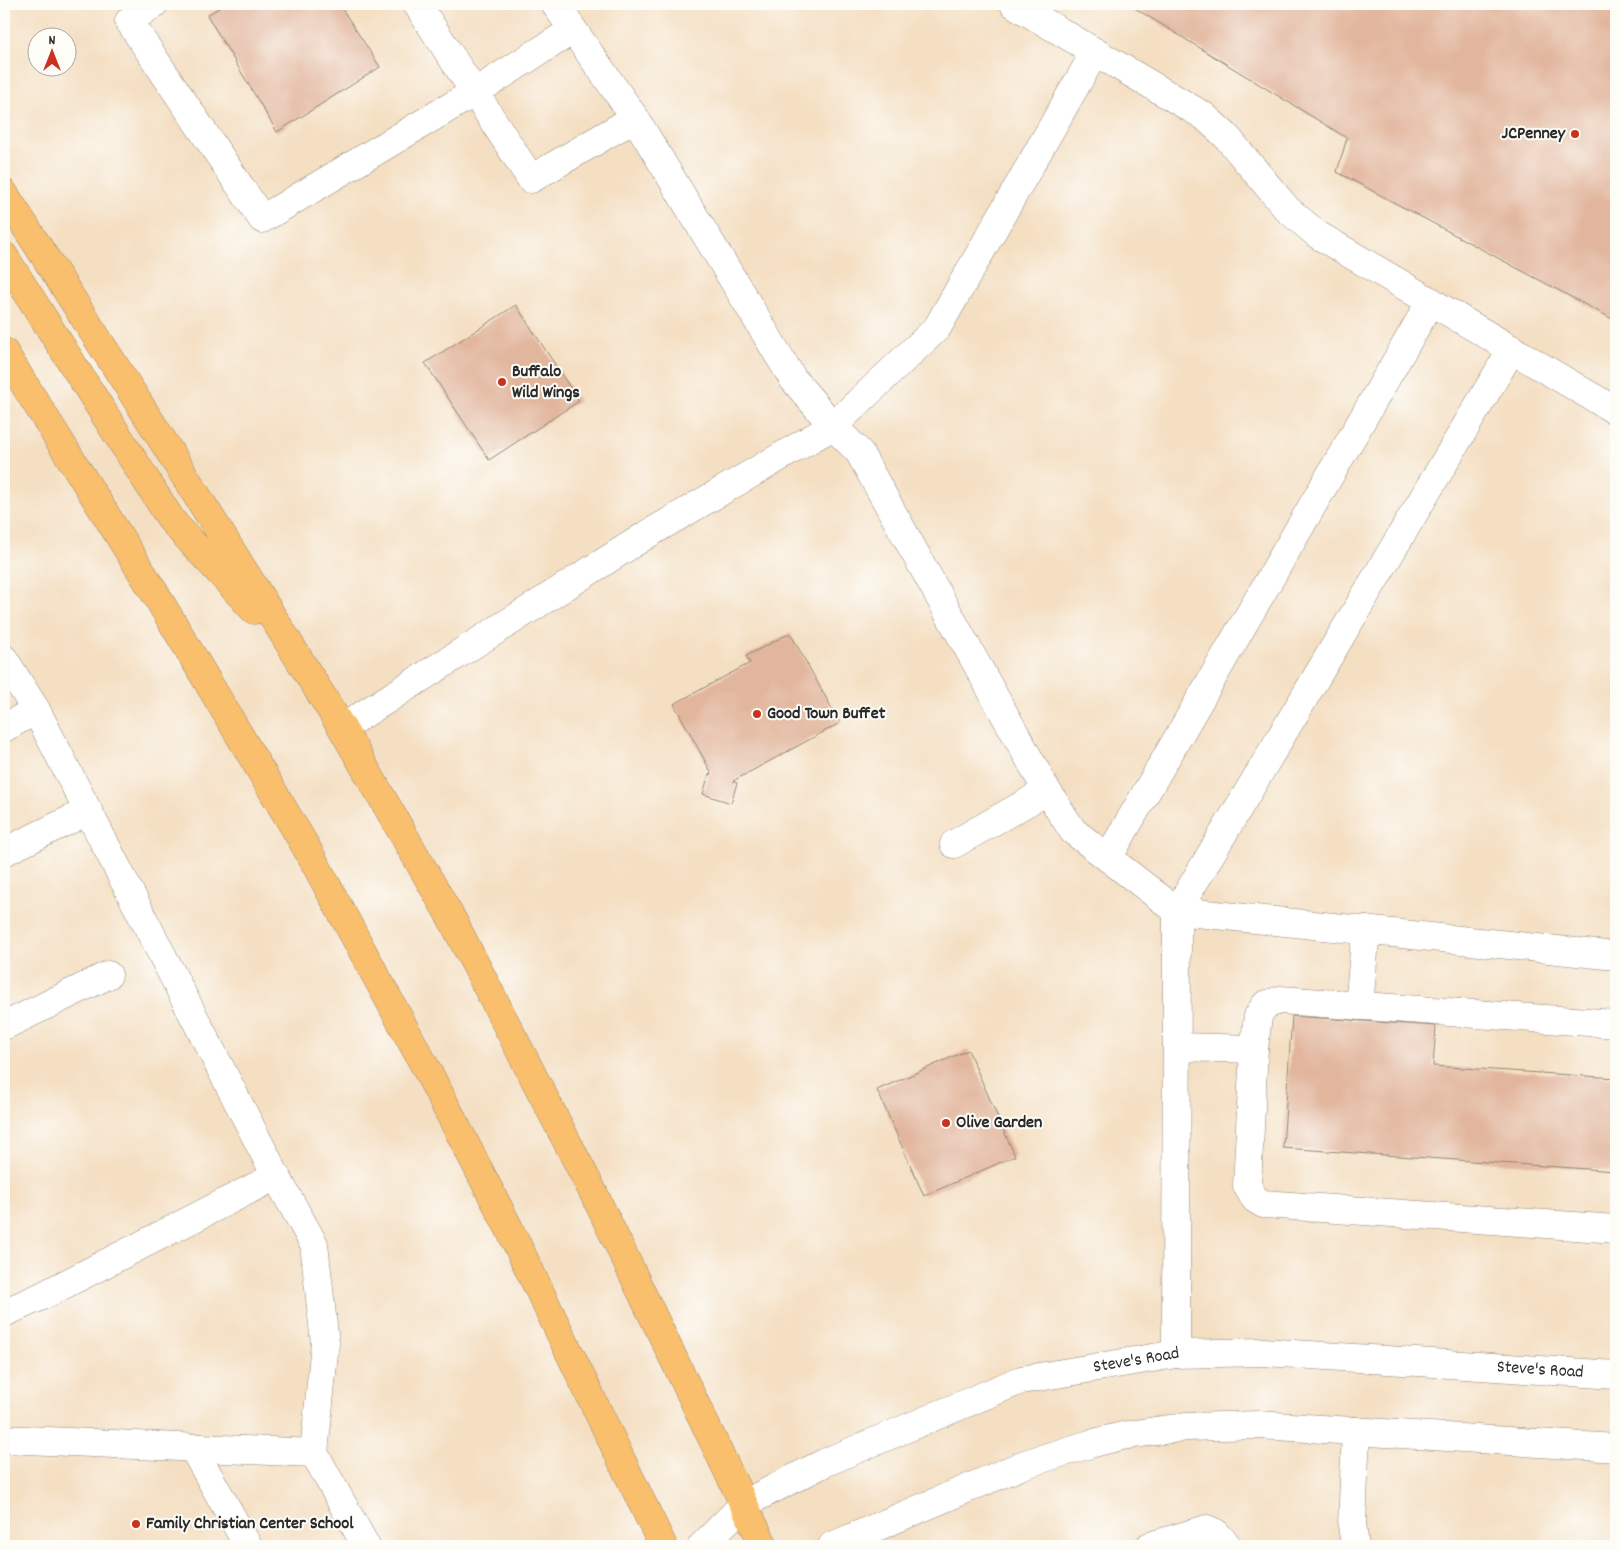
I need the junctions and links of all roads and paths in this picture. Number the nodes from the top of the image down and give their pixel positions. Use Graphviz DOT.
graph roads {
  1 [pos="154,4"];
  2 [pos="417,4"];
  3 [pos="555,4"];
  4 [pos="1014,4"];
  5 [pos="573,30"];
  6 [pos="1095,52"];
  7 [pos="475,92"];
  8 [pos="635,118"];
  9 [pos="4,193"];
  10 [pos="4,256"];
  11 [pos="1431,302"];
  12 [pos="1512,349"];
  13 [pos="4,352"];
  14 [pos="1616,411"];
  15 [pos="833,426"];
  16 [pos="4,659"];
  17 [pos="299,659"];
  18 [pos="36,710"];
  19 [pos="4,728"];
  20 [pos="342,728"];
  21 [pos="1047,791"];
  22 [pos="88,811"];
  23 [pos="954,844"];
  24 [pos="4,852"];
  25 [pos="1108,858"];
  26 [pos="1177,910"];
  27 [pos="1366,930"];
  28 [pos="1616,956"];
  29 [pos="108,975"];
  30 [pos="1359,1006"];
  31 [pos="1616,1024"];
  32 [pos="4,1026"];
  33 [pos="1177,1047"];
  34 [pos="1254,1050"];
  35 [pos="276,1176"];
  36 [pos="1616,1229"];
  37 [pos="4,1313"];
  38 [pos="1176,1354"];
  39 [pos="1616,1375"];
  40 [pos="1356,1431"];
  41 [pos="4,1439"];
  42 [pos="193,1448"];
  43 [pos="1616,1448"];
  44 [pos="314,1453"];
  45 [pos="744,1504"];
  46 [pos="248,1546"];
  47 [pos="366,1546"];
  48 [pos="663,1546"];
  49 [pos="702,1546"];
  50 [pos="764,1546"];
  51 [pos="832,1546"];
  52 [pos="1150,1546"];
  53 [pos="1228,1546"];
  54 [pos="1355,1546"];
  1 -- 7 [label="street"];
  2 -- 7 [label="street"];
  3 -- 5 [label="street"];
  4 -- 6 [label="street"];
  5 -- 7 [label="street"];
  5 -- 8 [label="street"];
  6 -- 11 [label="street"];
  6 -- 15 [label="street"];
  7 -- 8 [label="street"];
  8 -- 15 [label="street"];
  9 -- 17 [label="highway"];
  10 -- 17 [label="highway"];
  11 -- 12 [label="street"];
  11 -- 25 [label="street"];
  12 -- 14 [label="street"];
  12 -- 26 [label="street"];
  13 -- 48 [label="highway"];
  15 -- 20 [label="street"];
  15 -- 21 [label="street"];
  16 -- 18 [label="street"];
  17 -- 20 [label="highway"];
  18 -- 19 [label="street"];
  18 -- 22 [label="street"];
  20 -- 45 [label="highway"];
  21 -- 23 [label="street"];
  21 -- 25 [label="street"];
  22 -- 24 [label="street"];
  22 -- 35 [label="street"];
  25 -- 26 [label="street"];
  26 -- 27 [label="street"];
  26 -- 33 [label="street"];
  27 -- 28 [label="street"];
  27 -- 30 [label="street"];
  29 -- 32 [label="street"];
  30 -- 31 [label="street"];
  30 -- 34 [label="street"];
  33 -- 34 [label="street"];
  33 -- 38 [label="street"];
  34 -- 36 [label="street"];
  35 -- 37 [label="street"];
  35 -- 44 [label="street"];
  38 -- 39 [label="street, Steve's Road"];
  38 -- 45 [label="street, Steve's Road"];
  40 -- 43 [label="street"];
  40 -- 51 [label="street"];
  40 -- 54 [label="street"];
  41 -- 42 [label="street"];
  42 -- 44 [label="street"];
  42 -- 46 [label="street"];
  44 -- 47 [label="street"];
  45 -- 49 [label="street, Steve's Road"];
  45 -- 50 [label="highway"];
  52 -- 53 [label="street"];
}
